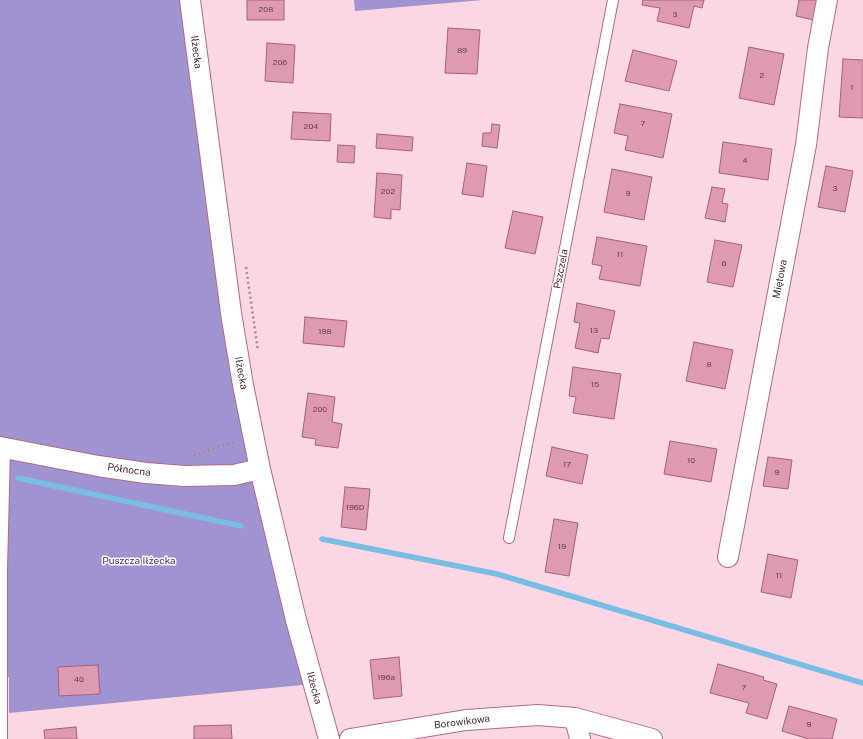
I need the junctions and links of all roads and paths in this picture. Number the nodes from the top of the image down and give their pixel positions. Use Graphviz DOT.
graph roads {
  1 [pos="190,0"];
  2 [pos="613,0"];
  3 [pos="827,0"];
  4 [pos="245,264"];
  5 [pos="259,355"];
  6 [pos="2,448"];
  7 [pos="260,470"];
  8 [pos="509,538"];
  9 [pos="728,557"];
  10 [pos="1,569"];
  11 [pos="575,718"];
  12 [pos="2,739"];
  13 [pos="328,739"];
  14 [pos="350,739"];
  15 [pos="580,739"];
  16 [pos="652,739"];
  1 -- 7 [label="street, Iłżecka"];
  2 -- 8 [label="lane, Pszczela"];
  3 -- 9 [label="street, Miętowa"];
  4 -- 5 [label="path"];
  6 -- 7 [label="street, Północna"];
  6 -- 10 [label="lane"];
  7 -- 13 [label="street, Iłżecka"];
  10 -- 12 [label="lane"];
  11 -- 14 [label="street, Borowikowa"];
  11 -- 15 [label="street"];
  11 -- 16 [label="street, Borowikowa"];
}
